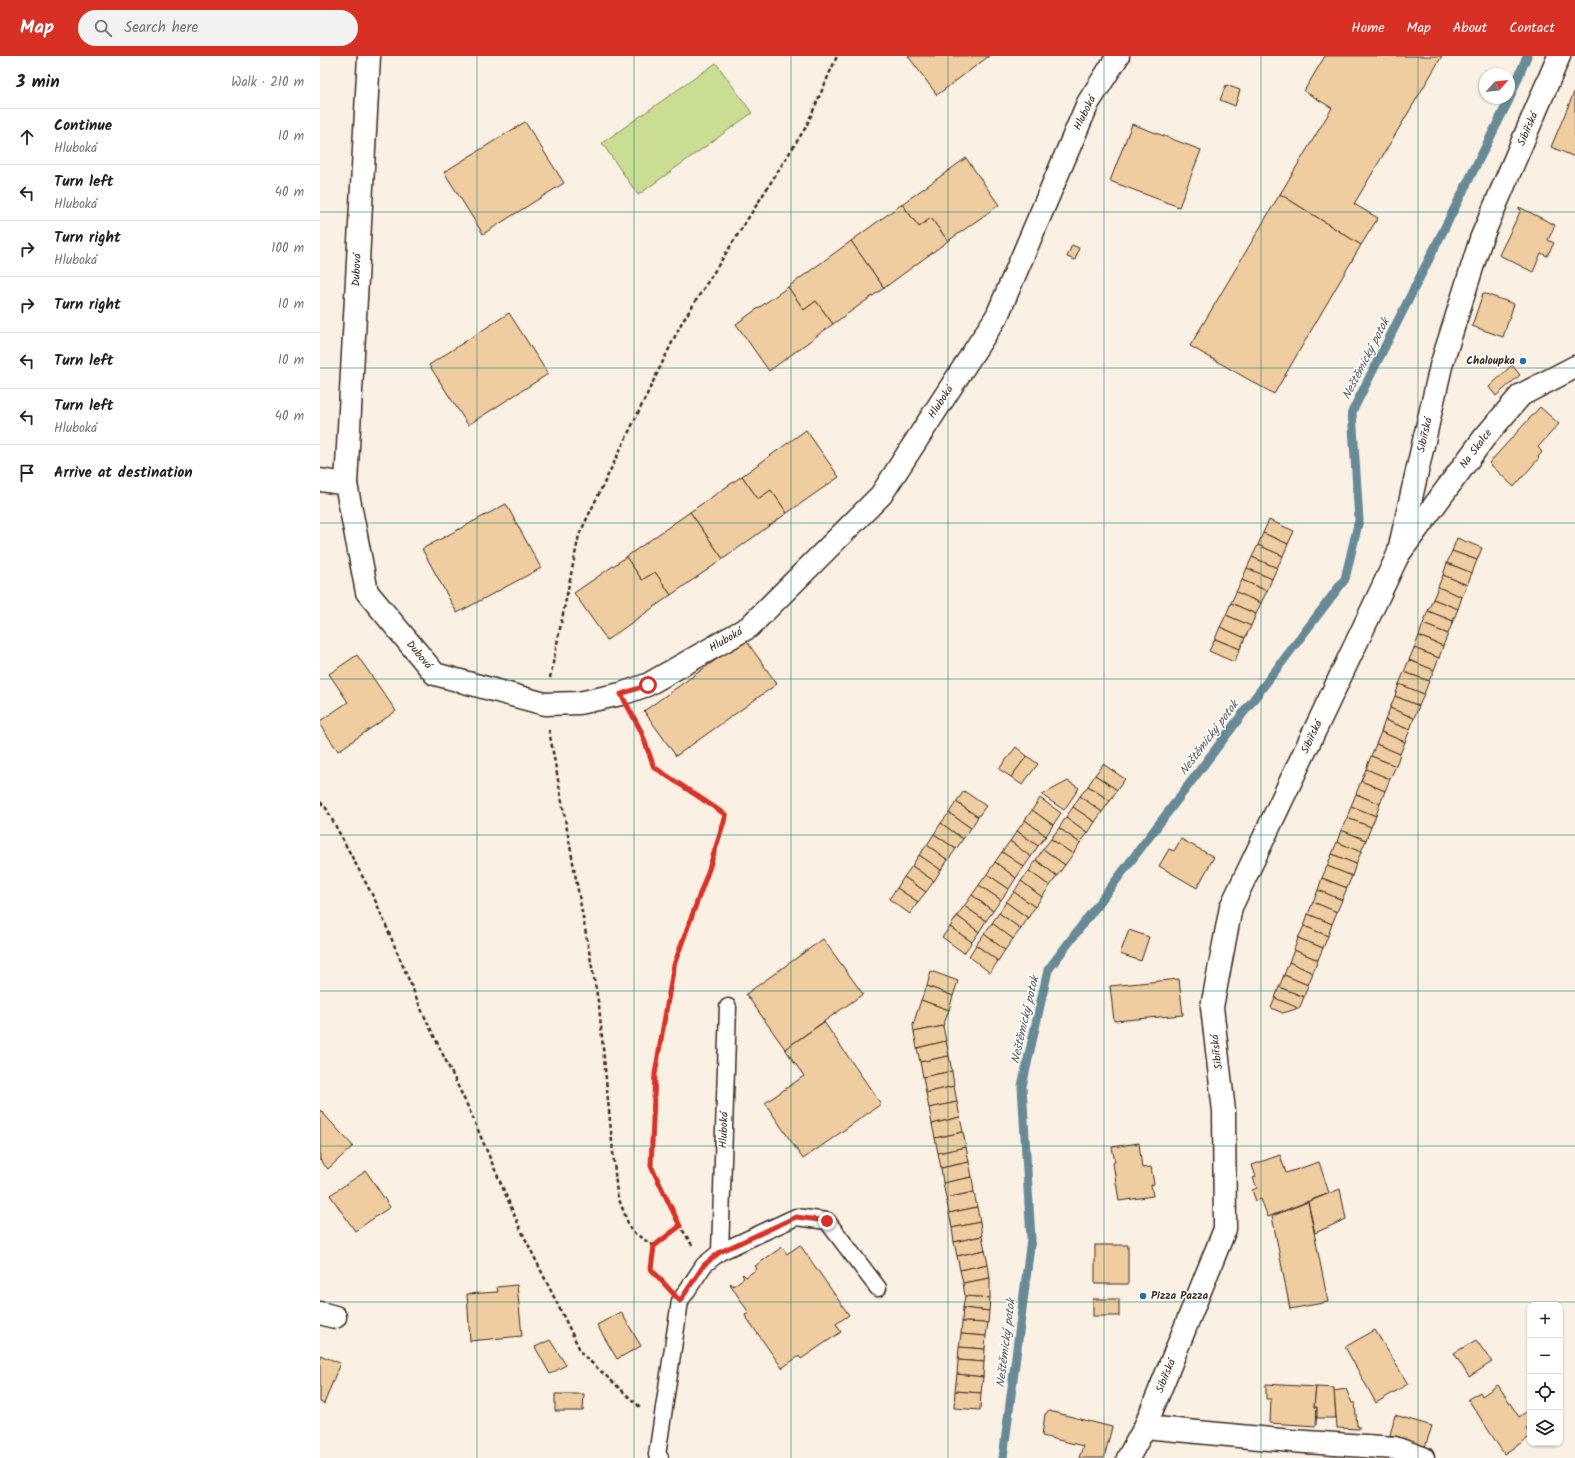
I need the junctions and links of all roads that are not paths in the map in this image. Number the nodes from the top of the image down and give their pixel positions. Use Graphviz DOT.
graph roads {
  1 [pos="369,56"];
  2 [pos="1118,56"];
  3 [pos="1559,56"];
  4 [pos="1575,367"];
  5 [pos="320,480"];
  6 [pos="346,484"];
  7 [pos="1398,555"];
  8 [pos="621,694"];
  9 [pos="728,1007"];
  10 [pos="720,1252"];
  11 [pos="878,1288"];
  12 [pos="1146,1427"];
  13 [pos="660,1458"];
  14 [pos="1128,1458"];
  15 [pos="1423,1458"];
  1 -- 6 [label="street, Dubová"];
  2 -- 8 [label="street, Hluboká"];
  3 -- 7 [label="street, Sibiřská"];
  4 -- 7 [label="street, Na Skalce"];
  5 -- 6 [label="street"];
  6 -- 8 [label="street, Dubová"];
  7 -- 12 [label="street, Sibiřská"];
  9 -- 10 [label="lane, Hluboká"];
  10 -- 11 [label="lane"];
  10 -- 13 [label="lane"];
  12 -- 14 [label="street, Sibiřská"];
  12 -- 15 [label="street"];
}
